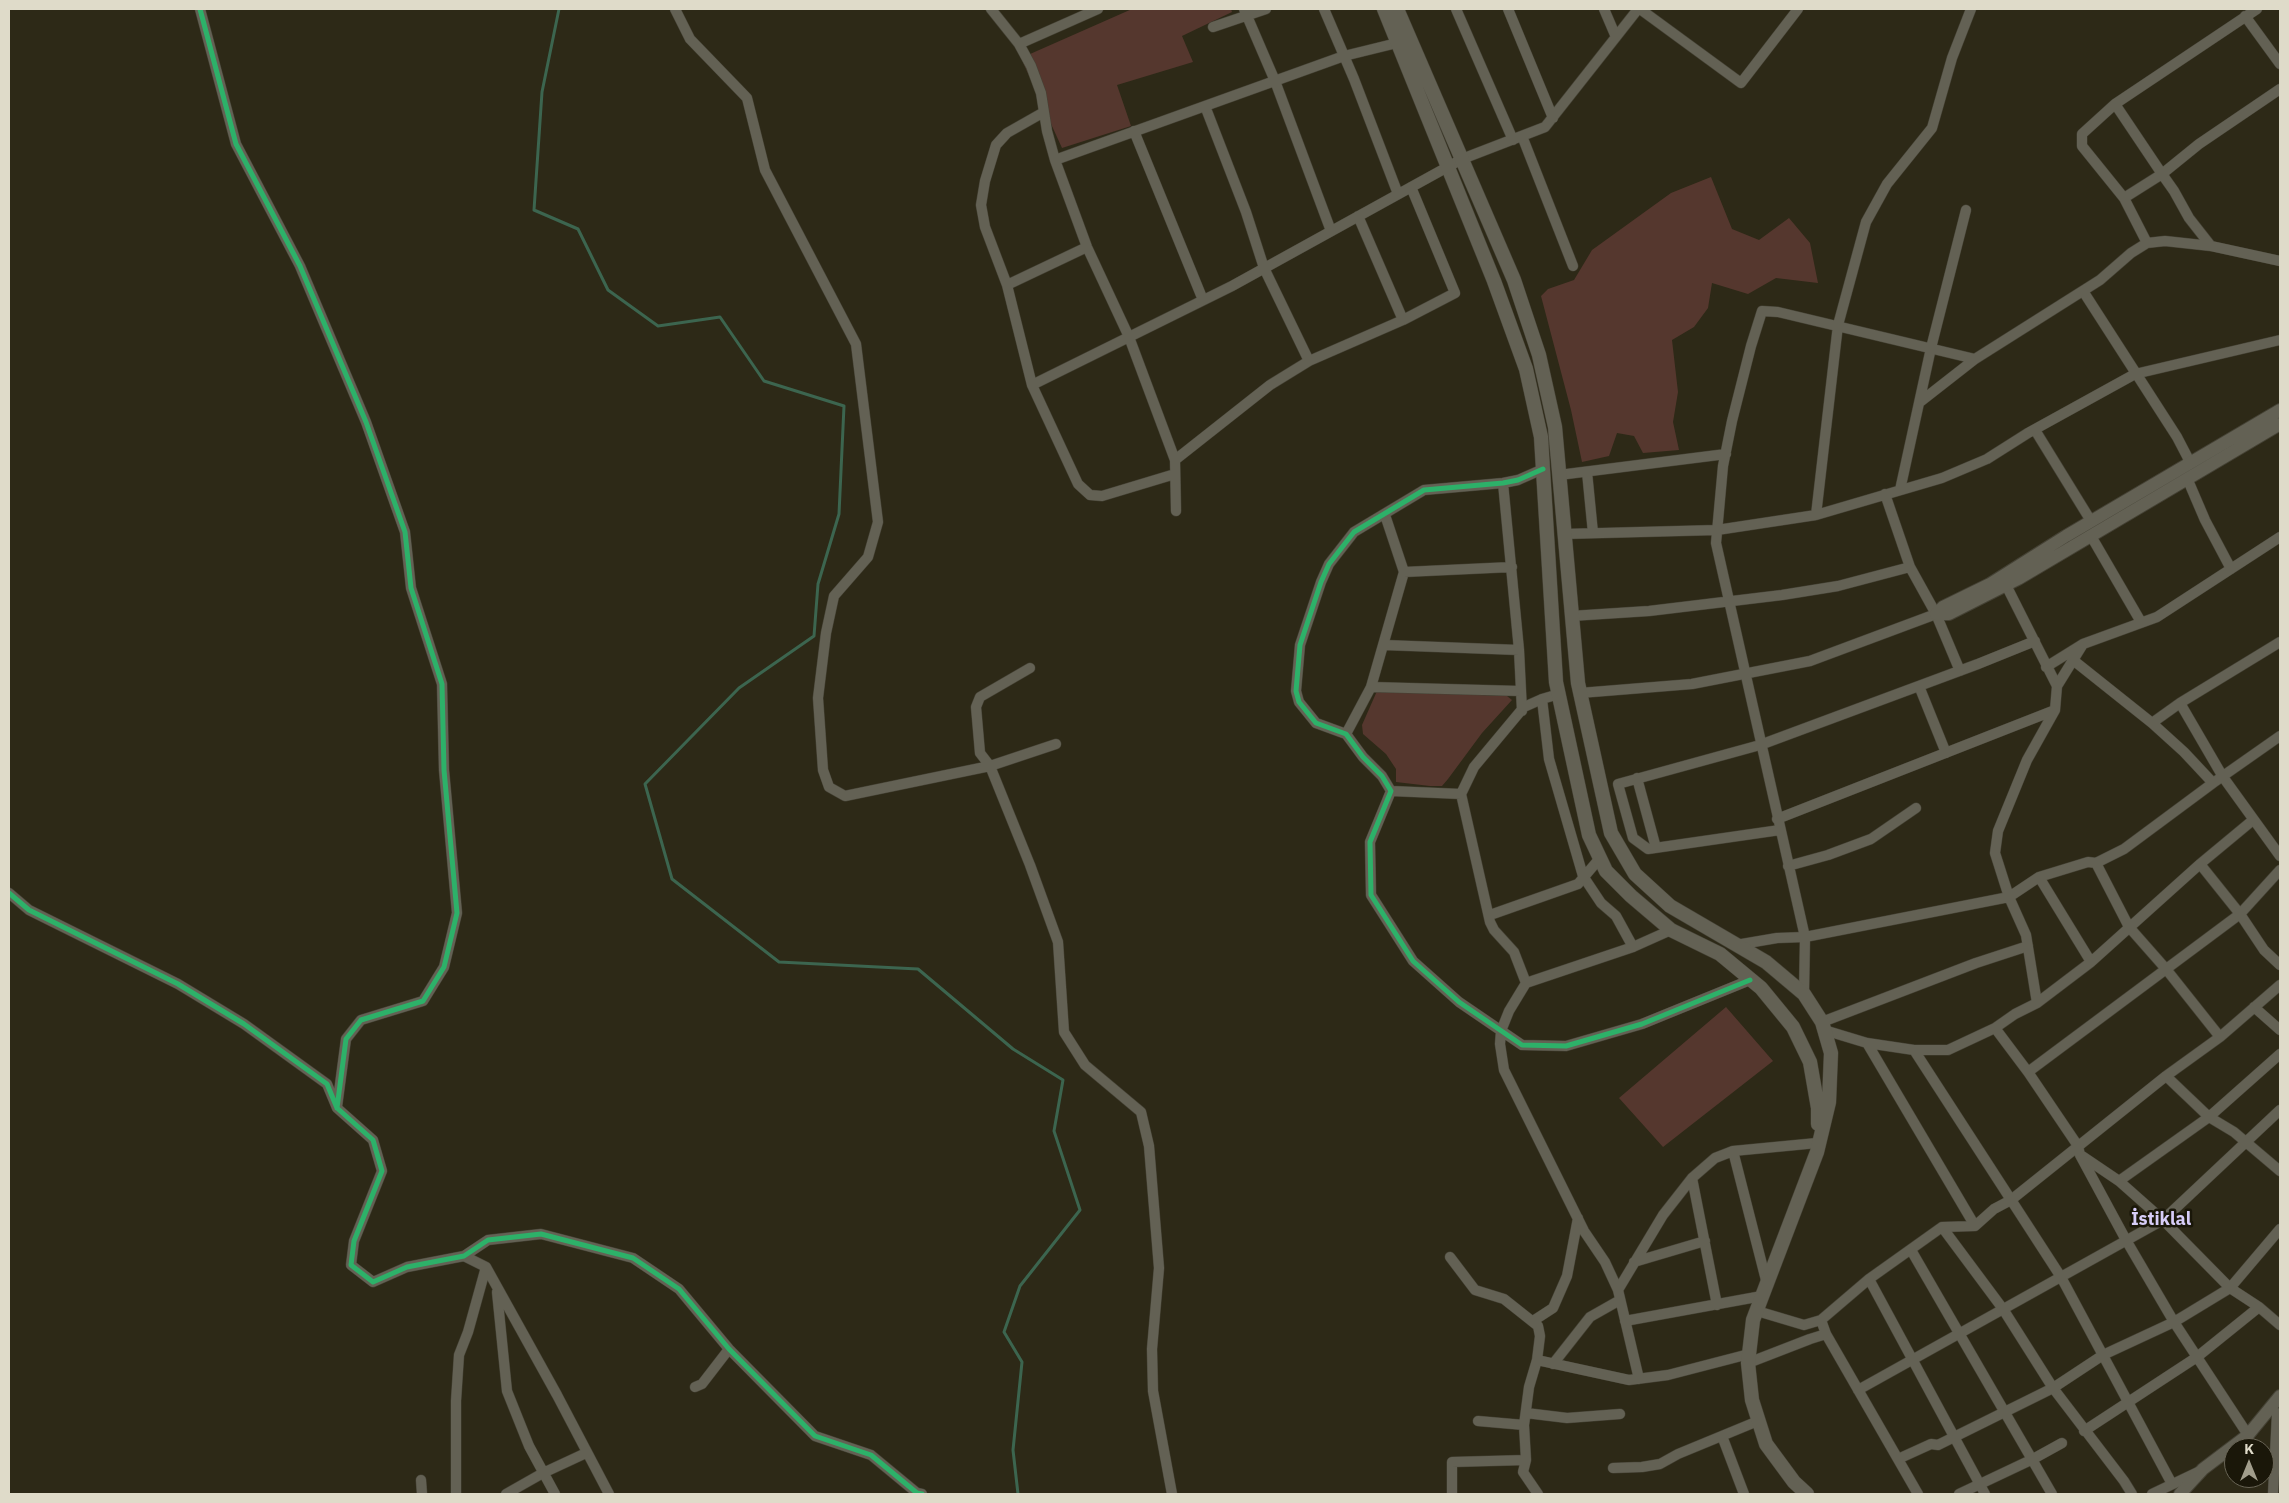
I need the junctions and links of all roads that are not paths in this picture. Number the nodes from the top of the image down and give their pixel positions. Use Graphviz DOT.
graph roads {
  1 [pos="200,9"];
  2 [pos="675,9"];
  3 [pos="991,9"];
  4 [pos="1098,9"];
  5 [pos="1266,9"];
  6 [pos="1324,9"];
  7 [pos="1384,9"];
  8 [pos="1397,9"];
  9 [pos="1456,9"];
  10 [pos="1508,9"];
  11 [pos="1604,9"];
  12 [pos="1639,9"];
  13 [pos="1798,9"];
  14 [pos="1971,9"];
  15 [pos="2257,9"];
  16 [pos="1085,11"];
  17 [pos="1245,12"];
  18 [pos="2244,16"];
  19 [pos="1212,27"];
  20 [pos="1616,37"];
  21 [pos="1397,43"];
  22 [pos="1019,44"];
  23 [pos="1344,56"];
  24 [pos="2280,64"];
  25 [pos="1275,81"];
  26 [pos="2280,89"];
  27 [pos="2116,104"];
  28 [pos="1205,106"];
  29 [pos="1044,112"];
  30 [pos="1553,118"];
  31 [pos="1134,131"];
  32 [pos="1518,138"];
  33 [pos="1462,159"];
  34 [pos="1055,160"];
  35 [pos="1448,168"];
  36 [pos="2162,174"];
  37 [pos="1411,187"];
  38 [pos="1398,194"];
  39 [pos="2124,198"];
  40 [pos="1966,210"];
  41 [pos="1358,216"];
  42 [pos="1331,231"];
  43 [pos="2147,243"];
  44 [pos="2211,246"];
  45 [pos="1087,247"];
  46 [pos="2280,261"];
  47 [pos="1574,266"];
  48 [pos="1264,268"];
  49 [pos="1007,285"];
  50 [pos="2083,291"];
  51 [pos="1203,300"];
  52 [pos="1403,320"];
  53 [pos="1838,325"];
  54 [pos="1129,337"];
  55 [pos="2280,340"];
  56 [pos="1931,348"];
  57 [pos="1975,359"];
  58 [pos="1309,361"];
  59 [pos="2136,374"];
  60 [pos="1032,385"];
  61 [pos="1920,402"];
  62 [pos="2280,410"];
  63 [pos="2280,424"];
  64 [pos="2035,430"];
  65 [pos="1726,454"];
  66 [pos="1175,460"];
  67 [pos="2190,462"];
  68 [pos="1543,470"];
  69 [pos="1588,472"];
  70 [pos="1175,474"];
  71 [pos="1559,475"];
  72 [pos="2187,478"];
  73 [pos="1502,483"];
  74 [pos="1900,490"];
  75 [pos="1885,494"];
  76 [pos="1176,511"];
  77 [pos="1385,515"];
  78 [pos="1816,515"];
  79 [pos="2091,520"];
  80 [pos="1717,530"];
  81 [pos="1593,533"];
  82 [pos="1564,534"];
  83 [pos="2091,536"];
  84 [pos="2280,537"];
  85 [pos="1512,567"];
  86 [pos="1910,567"];
  87 [pos="2231,569"];
  88 [pos="1404,572"];
  89 [pos="2006,585"];
  90 [pos="1728,602"];
  91 [pos="1936,614"];
  92 [pos="1571,616"];
  93 [pos="2141,622"];
  94 [pos="2035,641"];
  95 [pos="2280,642"];
  96 [pos="2083,644"];
  97 [pos="1384,645"];
  98 [pos="1518,650"];
  99 [pos="2073,660"];
  100 [pos="2046,667"];
  101 [pos="1030,668"];
  102 [pos="1960,671"];
  103 [pos="1744,674"];
  104 [pos="1919,686"];
  105 [pos="2057,686"];
  106 [pos="1372,687"];
  107 [pos="1520,691"];
  108 [pos="1580,693"];
  109 [pos="1559,694"];
  110 [pos="1542,699"];
  111 [pos="2180,703"];
  112 [pos="2055,710"];
  113 [pos="1522,711"];
  114 [pos="2152,723"];
  115 [pos="1346,734"];
  116 [pos="2280,736"];
  117 [pos="1056,744"];
  118 [pos="1760,745"];
  119 [pos="1946,753"];
  120 [pos="990,766"];
  121 [pos="1637,778"];
  122 [pos="2218,780"];
  123 [pos="1391,791"];
  124 [pos="1461,794"];
  125 [pos="1916,808"];
  126 [pos="1777,819"];
  127 [pos="2253,820"];
  128 [pos="1780,830"];
  129 [pos="1656,848"];
  130 [pos="2280,856"];
  131 [pos="1600,858"];
  132 [pos="2096,863"];
  133 [pos="2200,864"];
  134 [pos="1788,866"];
  135 [pos="2280,870"];
  136 [pos="1583,876"];
  137 [pos="2039,877"];
  138 [pos="9,893"];
  139 [pos="2010,897"];
  140 [pos="2240,914"];
  141 [pos="1490,915"];
  142 [pos="2129,927"];
  143 [pos="1671,930"];
  144 [pos="1805,937"];
  145 [pos="1736,945"];
  146 [pos="2028,946"];
  147 [pos="1633,947"];
  148 [pos="2091,962"];
  149 [pos="2280,965"];
  150 [pos="2166,969"];
  151 [pos="1750,980"];
  152 [pos="1526,983"];
  153 [pos="2280,984"];
  154 [pos="1804,994"];
  155 [pos="2037,1003"];
  156 [pos="2254,1007"];
  157 [pos="1823,1026"];
  158 [pos="1995,1028"];
  159 [pos="2280,1030"];
  160 [pos="1501,1031"];
  161 [pos="2220,1037"];
  162 [pos="1867,1044"];
  163 [pos="1914,1050"];
  164 [pos="2280,1054"];
  165 [pos="2028,1072"];
  166 [pos="2166,1076"];
  167 [pos="337,1108"];
  168 [pos="2280,1110"];
  169 [pos="2209,1117"];
  170 [pos="2244,1142"];
  171 [pos="1817,1148"];
  172 [pos="1732,1151"];
  173 [pos="2079,1151"];
  174 [pos="2280,1170"];
  175 [pos="1692,1178"];
  176 [pos="2119,1181"];
  177 [pos="2011,1200"];
  178 [pos="1578,1218"];
  179 [pos="2163,1220"];
  180 [pos="1975,1226"];
  181 [pos="1942,1227"];
  182 [pos="2280,1229"];
  183 [pos="2126,1240"];
  184 [pos="1705,1241"];
  185 [pos="1911,1250"];
  186 [pos="464,1256"];
  187 [pos="1450,1257"];
  188 [pos="1634,1262"];
  189 [pos="486,1267"];
  190 [pos="2061,1277"];
  191 [pos="1869,1279"];
  192 [pos="497,1287"];
  193 [pos="2230,1288"];
  194 [pos="1765,1290"];
  195 [pos="1619,1295"];
  196 [pos="1717,1305"];
  197 [pos="2259,1307"];
  198 [pos="2003,1309"];
  199 [pos="1757,1311"];
  200 [pos="1625,1320"];
  201 [pos="1821,1320"];
  202 [pos="1532,1321"];
  203 [pos="2174,1322"];
  204 [pos="2280,1325"];
  205 [pos="1826,1334"];
  206 [pos="1959,1334"];
  207 [pos="729,1349"];
  208 [pos="2102,1355"];
  209 [pos="2197,1356"];
  210 [pos="1749,1359"];
  211 [pos="1913,1359"];
  212 [pos="1537,1360"];
  213 [pos="1553,1364"];
  214 [pos="1639,1379"];
  215 [pos="695,1387"];
  216 [pos="2052,1388"];
  217 [pos="1858,1390"];
  218 [pos="2128,1403"];
  219 [pos="2278,1406"];
  220 [pos="2003,1411"];
  221 [pos="1526,1413"];
  222 [pos="1620,1414"];
  223 [pos="1478,1421"];
  224 [pos="1758,1421"];
  225 [pos="1524,1425"];
  226 [pos="2084,1431"];
  227 [pos="1954,1435"];
  228 [pos="2248,1435"];
  229 [pos="1722,1436"];
  230 [pos="2062,1443"];
  231 [pos="586,1453"];
  232 [pos="1898,1459"];
  233 [pos="1526,1460"];
  234 [pos="2033,1460"];
  235 [pos="1613,1468"];
  236 [pos="543,1473"];
  237 [pos="421,1480"];
  238 [pos="1979,1484"];
  239 [pos="2176,1489"];
  240 [pos="422,1494"];
  241 [pos="456,1494"];
  242 [pos="506,1494"];
  243 [pos="555,1494"];
  244 [pos="609,1494"];
  245 [pos="922,1494"];
  246 [pos="1172,1494"];
  247 [pos="1452,1494"];
  248 [pos="1538,1494"];
  249 [pos="1744,1494"];
  250 [pos="1807,1494"];
  251 [pos="1918,1494"];
  252 [pos="1959,1494"];
  253 [pos="1985,1494"];
  254 [pos="2052,1494"];
  255 [pos="2132,1494"];
  256 [pos="2152,1494"];
  257 [pos="2273,1494"];
  1 -- 167 [label="street"];
  2 -- 120 [label="street"];
  3 -- 22 [label="street"];
  4 -- 16 [label="street"];
  5 -- 17 [label="street"];
  6 -- 23 [label="street"];
  7 -- 21 [label="main road"];
  8 -- 33 [label="main road"];
  9 -- 32 [label="street"];
  10 -- 30 [label="street"];
  11 -- 20 [label="street"];
  12 -- 13 [label="street"];
  12 -- 20 [label="street"];
  14 -- 53 [label="street"];
  15 -- 18 [label="street"];
  16 -- 22 [label="street"];
  17 -- 19 [label="street"];
  17 -- 25 [label="street"];
  18 -- 24 [label="street"];
  18 -- 27 [label="street"];
  20 -- 30 [label="street"];
  21 -- 23 [label="street"];
  21 -- 35 [label="main road"];
  22 -- 29 [label="street"];
  23 -- 25 [label="street"];
  23 -- 38 [label="street"];
  25 -- 28 [label="street"];
  25 -- 42 [label="street"];
  26 -- 36 [label="street"];
  27 -- 36 [label="street"];
  27 -- 39 [label="street"];
  28 -- 31 [label="street"];
  28 -- 48 [label="street"];
  29 -- 34 [label="street"];
  29 -- 49 [label="street"];
  30 -- 32 [label="street"];
  31 -- 34 [label="street"];
  31 -- 51 [label="street"];
  32 -- 33 [label="street"];
  32 -- 47 [label="street"];
  33 -- 35 [label="street"];
  33 -- 71 [label="main road"];
  34 -- 45 [label="street"];
  35 -- 37 [label="street"];
  35 -- 68 [label="main road"];
  36 -- 39 [label="street"];
  36 -- 44 [label="street"];
  37 -- 38 [label="street"];
  37 -- 52 [label="street"];
  38 -- 41 [label="street"];
  39 -- 43 [label="street"];
  40 -- 56 [label="street"];
  41 -- 42 [label="street"];
  41 -- 52 [label="street"];
  42 -- 48 [label="street"];
  43 -- 44 [label="street"];
  43 -- 50 [label="street"];
  44 -- 46 [label="street"];
  45 -- 49 [label="street"];
  45 -- 54 [label="street"];
  48 -- 51 [label="street"];
  48 -- 58 [label="street"];
  49 -- 60 [label="street"];
  50 -- 57 [label="street"];
  50 -- 59 [label="street"];
  51 -- 54 [label="street"];
  52 -- 58 [label="street"];
  53 -- 56 [label="street"];
  53 -- 65 [label="street"];
  53 -- 78 [label="street"];
  54 -- 60 [label="street"];
  54 -- 66 [label="street"];
  55 -- 59 [label="street"];
  56 -- 57 [label="street"];
  56 -- 61 [label="street"];
  57 -- 61 [label="street"];
  58 -- 66 [label="street"];
  59 -- 64 [label="street"];
  59 -- 67 [label="street"];
  60 -- 70 [label="street"];
  61 -- 74 [label="street"];
  62 -- 67 [label="street"];
  63 -- 72 [label="street"];
  64 -- 74 [label="street"];
  64 -- 79 [label="street"];
  65 -- 69 [label="street"];
  65 -- 80 [label="street"];
  66 -- 70 [label="street"];
  67 -- 79 [label="street"];
  68 -- 73 [label="street"];
  68 -- 109 [label="main road"];
  69 -- 71 [label="street"];
  69 -- 81 [label="street"];
  70 -- 76 [label="street"];
  71 -- 82 [label="main road"];
  72 -- 83 [label="street"];
  72 -- 87 [label="street"];
  73 -- 77 [label="street"];
  73 -- 85 [label="street"];
  74 -- 75 [label="street"];
  75 -- 78 [label="street"];
  75 -- 86 [label="street"];
  77 -- 88 [label="street"];
  77 -- 115 [label="street"];
  78 -- 80 [label="street"];
  79 -- 91 [label="street"];
  80 -- 81 [label="street"];
  80 -- 90 [label="street"];
  81 -- 82 [label="street"];
  82 -- 92 [label="main road"];
  83 -- 89 [label="street"];
  83 -- 93 [label="street"];
  84 -- 87 [label="street"];
  85 -- 88 [label="street"];
  85 -- 98 [label="street"];
  86 -- 90 [label="street"];
  86 -- 91 [label="street"];
  87 -- 93 [label="street"];
  88 -- 97 [label="street"];
  89 -- 91 [label="street"];
  89 -- 94 [label="street"];
  90 -- 92 [label="street"];
  90 -- 103 [label="street"];
  91 -- 102 [label="street"];
  91 -- 103 [label="street"];
  92 -- 108 [label="main road"];
  93 -- 96 [label="street"];
  94 -- 100 [label="street"];
  94 -- 102 [label="street"];
  95 -- 111 [label="street"];
  96 -- 99 [label="street"];
  96 -- 100 [label="street"];
  97 -- 98 [label="street"];
  97 -- 106 [label="street"];
  98 -- 107 [label="street"];
  99 -- 105 [label="street"];
  99 -- 114 [label="street"];
  100 -- 105 [label="street"];
  101 -- 120 [label="street"];
  102 -- 104 [label="street"];
  103 -- 108 [label="street"];
  103 -- 118 [label="street"];
  104 -- 118 [label="street"];
  104 -- 119 [label="street"];
  105 -- 112 [label="street"];
  106 -- 107 [label="street"];
  106 -- 115 [label="street"];
  107 -- 113 [label="street"];
  108 -- 145 [label="main road"];
  109 -- 110 [label="street"];
  109 -- 131 [label="main road"];
  110 -- 113 [label="street"];
  110 -- 136 [label="street"];
  111 -- 114 [label="street"];
  111 -- 122 [label="street"];
  112 -- 119 [label="street"];
  112 -- 139 [label="street"];
  113 -- 124 [label="street"];
  114 -- 122 [label="street"];
  115 -- 123 [label="street"];
  116 -- 122 [label="street"];
  117 -- 120 [label="street"];
  118 -- 121 [label="street"];
  118 -- 126 [label="street"];
  119 -- 126 [label="street"];
  120 -- 246 [label="street"];
  121 -- 129 [label="street"];
  121 -- 129 [label="street"];
  122 -- 127 [label="street"];
  122 -- 132 [label="street"];
  123 -- 124 [label="street"];
  123 -- 160 [label="street"];
  124 -- 141 [label="street"];
  125 -- 134 [label="street"];
  126 -- 128 [label="street"];
  127 -- 130 [label="street"];
  127 -- 133 [label="street"];
  128 -- 129 [label="street"];
  128 -- 134 [label="street"];
  131 -- 136 [label="street"];
  131 -- 143 [label="main road"];
  132 -- 137 [label="street"];
  132 -- 142 [label="street"];
  133 -- 140 [label="street"];
  133 -- 142 [label="street"];
  134 -- 144 [label="street"];
  135 -- 140 [label="street"];
  136 -- 141 [label="street"];
  136 -- 147 [label="street"];
  137 -- 139 [label="street"];
  137 -- 148 [label="street"];
  138 -- 167 [label="street"];
  139 -- 144 [label="street"];
  139 -- 146 [label="street"];
  140 -- 149 [label="street"];
  140 -- 150 [label="street"];
  141 -- 152 [label="street"];
  142 -- 148 [label="street"];
  142 -- 150 [label="street"];
  143 -- 147 [label="street"];
  143 -- 151 [label="main road"];
  144 -- 145 [label="street"];
  144 -- 154 [label="street"];
  145 -- 154 [label="main road"];
  146 -- 155 [label="street"];
  146 -- 157 [label="street"];
  147 -- 152 [label="street"];
  148 -- 155 [label="street"];
  150 -- 161 [label="street"];
  150 -- 165 [label="street"];
  151 -- 160 [label="street"];
  151 -- 171 [label="main road"];
  152 -- 160 [label="street"];
  153 -- 156 [label="street"];
  154 -- 157 [label="main road"];
  155 -- 158 [label="street"];
  156 -- 159 [label="street"];
  156 -- 161 [label="street"];
  157 -- 162 [label="street"];
  157 -- 171 [label="main road"];
  158 -- 163 [label="street"];
  158 -- 165 [label="street"];
  160 -- 178 [label="street"];
  161 -- 166 [label="street"];
  162 -- 163 [label="street"];
  162 -- 180 [label="street"];
  163 -- 177 [label="street"];
  164 -- 169 [label="street"];
  165 -- 173 [label="street"];
  166 -- 169 [label="street"];
  166 -- 173 [label="street"];
  167 -- 186 [label="street"];
  168 -- 170 [label="street"];
  169 -- 170 [label="street"];
  169 -- 176 [label="street"];
  170 -- 174 [label="street"];
  170 -- 179 [label="street"];
  171 -- 172 [label="street"];
  171 -- 194 [label="main road"];
  172 -- 175 [label="street"];
  172 -- 194 [label="street"];
  173 -- 176 [label="street"];
  173 -- 177 [label="street"];
  173 -- 183 [label="street"];
  175 -- 184 [label="street"];
  175 -- 188 [label="street"];
  176 -- 179 [label="street"];
  177 -- 180 [label="street"];
  177 -- 190 [label="street"];
  178 -- 195 [label="street"];
  178 -- 202 [label="street"];
  179 -- 183 [label="street"];
  179 -- 193 [label="street"];
  180 -- 181 [label="street"];
  181 -- 185 [label="street"];
  181 -- 198 [label="street"];
  182 -- 193 [label="street"];
  183 -- 190 [label="street"];
  183 -- 203 [label="street"];
  184 -- 188 [label="street"];
  184 -- 196 [label="street"];
  185 -- 191 [label="street"];
  185 -- 206 [label="street"];
  186 -- 189 [label="street"];
  186 -- 207 [label="street"];
  187 -- 202 [label="street"];
  188 -- 195 [label="street"];
  189 -- 192 [label="street"];
  189 -- 241 [label="street"];
  190 -- 198 [label="street"];
  190 -- 208 [label="street"];
  191 -- 201 [label="street"];
  191 -- 211 [label="street"];
  192 -- 231 [label="street"];
  192 -- 236 [label="street"];
  193 -- 197 [label="street"];
  193 -- 203 [label="street"];
  194 -- 196 [label="street"];
  194 -- 199 [label="main road"];
  195 -- 200 [label="street"];
  195 -- 213 [label="street"];
  196 -- 200 [label="street"];
  197 -- 204 [label="street"];
  197 -- 209 [label="street"];
  198 -- 206 [label="street"];
  198 -- 216 [label="street"];
  199 -- 201 [label="street"];
  199 -- 210 [label="main road"];
  200 -- 214 [label="street"];
  201 -- 205 [label="street"];
  202 -- 212 [label="street"];
  203 -- 208 [label="street"];
  203 -- 209 [label="street"];
  205 -- 210 [label="street"];
  205 -- 217 [label="street"];
  206 -- 211 [label="street"];
  206 -- 220 [label="street"];
  207 -- 215 [label="street"];
  207 -- 245 [label="street"];
  208 -- 216 [label="street"];
  208 -- 218 [label="street"];
  209 -- 218 [label="street"];
  209 -- 228 [label="street"];
  210 -- 214 [label="street"];
  210 -- 224 [label="main road"];
  211 -- 217 [label="street"];
  211 -- 227 [label="street"];
  212 -- 213 [label="street"];
  212 -- 221 [label="street"];
  213 -- 214 [label="street"];
  216 -- 220 [label="street"];
  216 -- 226 [label="street"];
  217 -- 232 [label="street"];
  218 -- 226 [label="street"];
  218 -- 239 [label="street"];
  219 -- 228 [label="street"];
  219 -- 257 [label="street"];
  220 -- 227 [label="street"];
  220 -- 234 [label="street"];
  221 -- 222 [label="street"];
  221 -- 225 [label="street"];
  223 -- 225 [label="street"];
  224 -- 229 [label="street"];
  224 -- 250 [label="main road"];
  225 -- 233 [label="street"];
  226 -- 255 [label="street"];
  227 -- 232 [label="street"];
  227 -- 238 [label="street"];
  228 -- 239 [label="street"];
  229 -- 235 [label="street"];
  229 -- 249 [label="street"];
  230 -- 234 [label="street"];
  231 -- 236 [label="street"];
  231 -- 244 [label="street"];
  232 -- 251 [label="street"];
  233 -- 247 [label="street"];
  233 -- 248 [label="street"];
  234 -- 238 [label="street"];
  234 -- 254 [label="street"];
  236 -- 242 [label="street"];
  236 -- 243 [label="street"];
  237 -- 240 [label="street"];
  238 -- 252 [label="street"];
  238 -- 253 [label="street"];
  239 -- 256 [label="street"];
}
